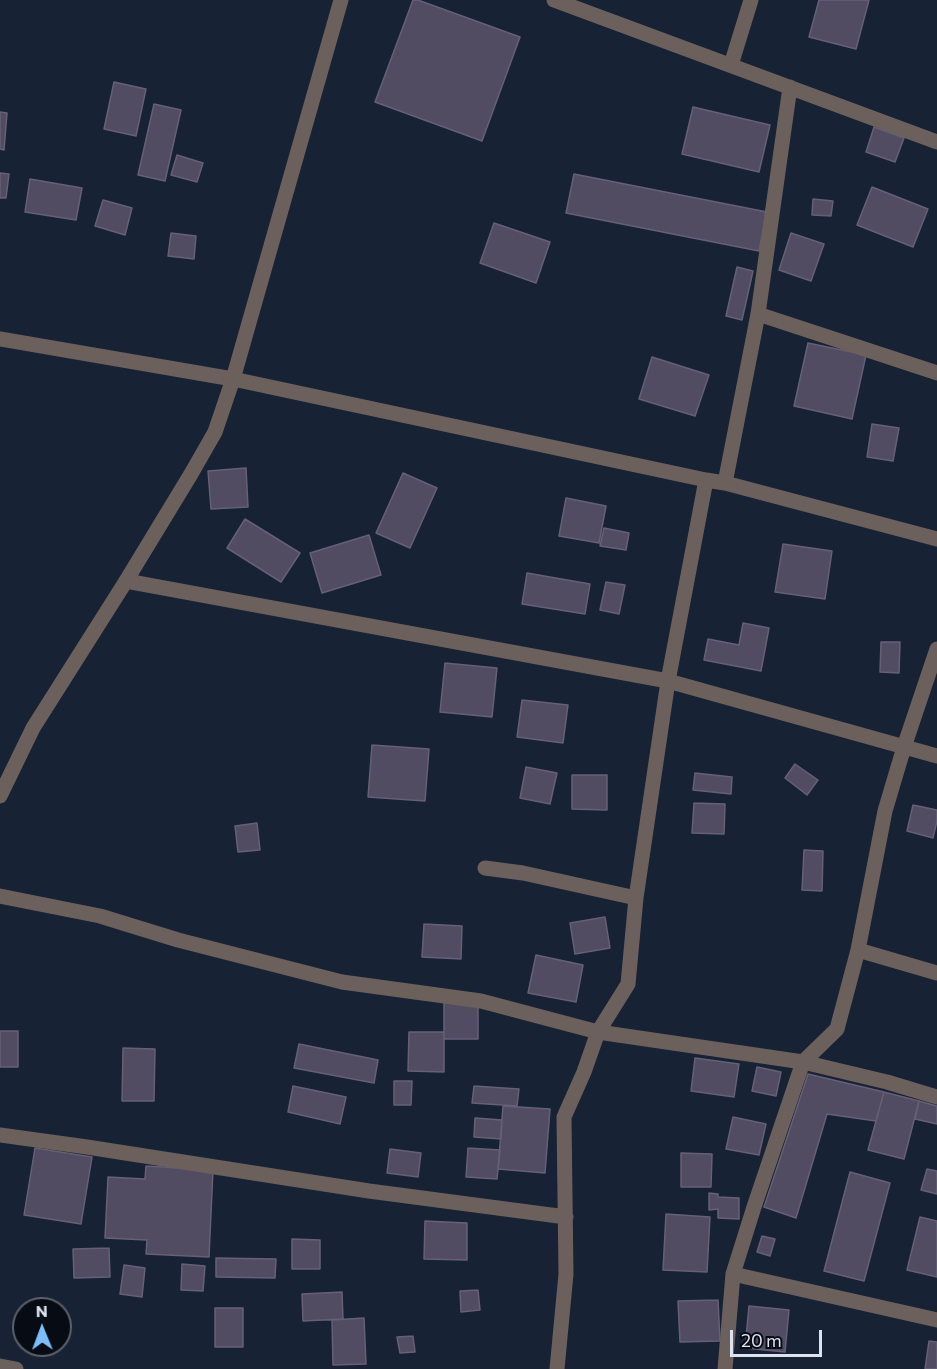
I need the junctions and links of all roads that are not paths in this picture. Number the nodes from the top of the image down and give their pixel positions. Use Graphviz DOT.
graph roads {
  1 [pos="342,0"];
  2 [pos="554,0"];
  3 [pos="751,0"];
  4 [pos="732,65"];
  5 [pos="790,87"];
  6 [pos="937,142"];
  7 [pos="758,314"];
  8 [pos="0,339"];
  9 [pos="937,373"];
  10 [pos="234,379"];
  11 [pos="706,480"];
  12 [pos="725,483"];
  13 [pos="937,538"];
  14 [pos="126,581"];
  15 [pos="937,649"];
  16 [pos="668,681"];
  17 [pos="904,747"];
  18 [pos="937,756"];
  19 [pos="0,796"];
  20 [pos="485,868"];
  21 [pos="0,896"];
  22 [pos="636,898"];
  23 [pos="858,950"];
  24 [pos="937,973"];
  25 [pos="598,1032"];
  26 [pos="803,1062"];
  27 [pos="937,1097"];
  28 [pos="0,1135"];
  29 [pos="566,1217"];
  30 [pos="733,1274"];
  31 [pos="937,1320"];
  32 [pos="0,1366"];
  33 [pos="16,1369"];
  34 [pos="557,1369"];
  35 [pos="726,1369"];
  1 -- 10 [label="street"];
  2 -- 4 [label="street"];
  3 -- 4 [label="street"];
  4 -- 5 [label="street"];
  5 -- 6 [label="street"];
  5 -- 7 [label="street"];
  7 -- 9 [label="street"];
  7 -- 12 [label="street"];
  8 -- 10 [label="street"];
  10 -- 11 [label="street"];
  10 -- 14 [label="street"];
  11 -- 12 [label="street"];
  11 -- 16 [label="street"];
  12 -- 13 [label="street"];
  14 -- 16 [label="street"];
  14 -- 19 [label="street"];
  15 -- 17 [label="street"];
  16 -- 17 [label="street"];
  16 -- 22 [label="street"];
  17 -- 18 [label="street"];
  17 -- 23 [label="street"];
  20 -- 22 [label="street"];
  21 -- 25 [label="street"];
  22 -- 25 [label="street"];
  23 -- 24 [label="street"];
  23 -- 26 [label="street"];
  25 -- 26 [label="street"];
  25 -- 29 [label="street"];
  26 -- 27 [label="street"];
  26 -- 30 [label="street"];
  28 -- 29 [label="street"];
  29 -- 34 [label="street"];
  30 -- 31 [label="street"];
  30 -- 35 [label="street"];
  32 -- 33 [label="street"];
}
